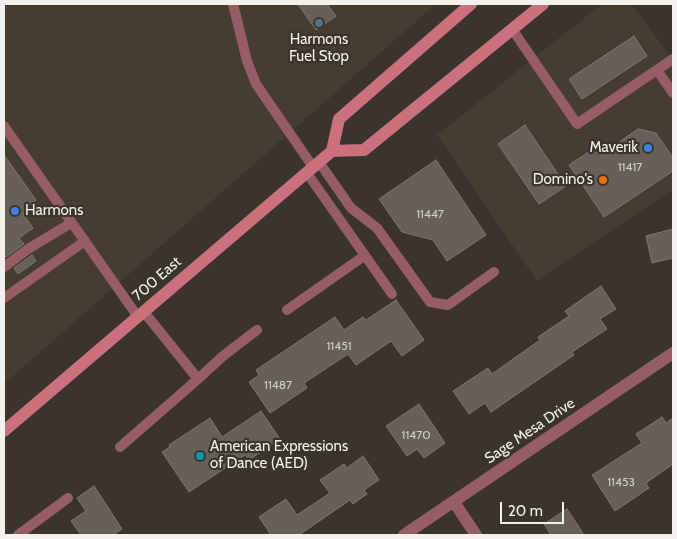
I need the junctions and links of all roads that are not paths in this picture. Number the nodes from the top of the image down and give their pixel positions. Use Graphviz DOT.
graph roads {
  1 [pos="233,4"];
  2 [pos="471,4"];
  3 [pos="543,4"];
  4 [pos="512,29"];
  5 [pos="673,59"];
  6 [pos="657,70"];
  7 [pos="673,93"];
  8 [pos="4,126"];
  9 [pos="332,151"];
  10 [pos="313,168"];
  11 [pos="71,223"];
  12 [pos="84,241"];
  13 [pos="364,256"];
  14 [pos="4,267"];
  15 [pos="494,272"];
  16 [pos="392,294"];
  17 [pos="4,298"];
  18 [pos="287,310"];
  19 [pos="141,314"];
  20 [pos="257,330"];
  21 [pos="673,353"];
  22 [pos="198,379"];
  23 [pos="4,431"];
  24 [pos="120,447"];
  25 [pos="68,498"];
  26 [pos="454,502"];
  27 [pos="18,535"];
  28 [pos="404,535"];
  29 [pos="476,535"];
  1 -- 10 [label="lane"];
  2 -- 9 [label="main road"];
  3 -- 4 [label="main road"];
  4 -- 6 [label="lane"];
  4 -- 9 [label="main road"];
  5 -- 6 [label="lane"];
  6 -- 7 [label="lane"];
  8 -- 11 [label="lane"];
  9 -- 10 [label="main road, 700 East"];
  10 -- 13 [label="lane"];
  10 -- 15 [label="lane"];
  10 -- 19 [label="main road, 700 East"];
  11 -- 12 [label="lane"];
  11 -- 14 [label="lane"];
  12 -- 17 [label="lane"];
  12 -- 19 [label="lane"];
  13 -- 16 [label="lane"];
  13 -- 18 [label="lane"];
  19 -- 22 [label="lane"];
  19 -- 23 [label="main road, 700 East"];
  20 -- 22 [label="lane"];
  21 -- 26 [label="street, Sage Mesa Drive"];
  22 -- 24 [label="lane"];
  25 -- 27 [label="lane"];
  26 -- 28 [label="street, Sage Mesa Drive"];
  26 -- 29 [label="street"];
}
